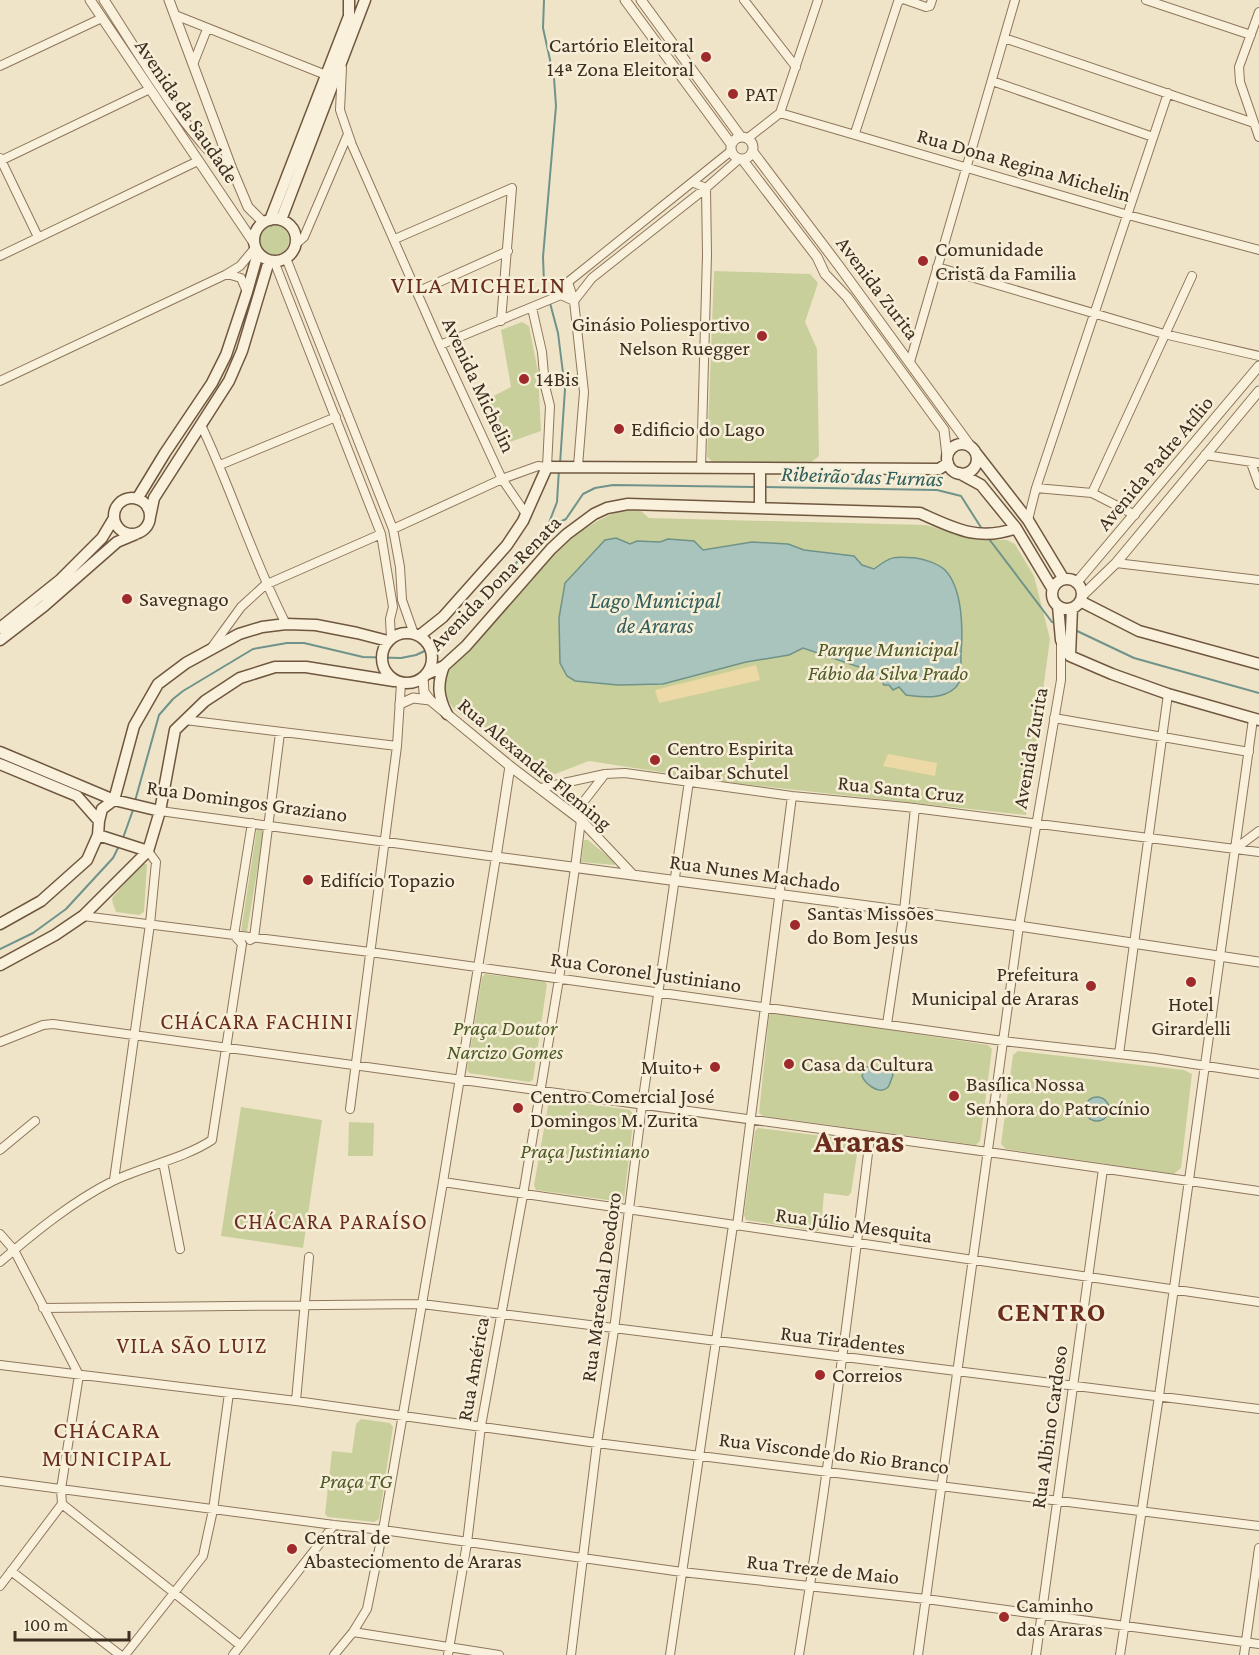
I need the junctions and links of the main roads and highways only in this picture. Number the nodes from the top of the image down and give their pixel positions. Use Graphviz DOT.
graph roads {
  1 [pos="349,0"];
  2 [pos="366,0"];
  3 [pos="271,221"];
  4 [pos="255,248"];
  5 [pos="272,261"];
  6 [pos="974,450"];
  7 [pos="945,463"];
  8 [pos="959,473"];
  9 [pos="760,474"];
  10 [pos="137,499"];
  11 [pos="760,507"];
  12 [pos="150,517"];
  13 [pos="114,518"];
  14 [pos="1016,528"];
  15 [pos="136,534"];
  16 [pos="1063,578"];
  17 [pos="1052,588"];
  18 [pos="1078,602"];
  19 [pos="1058,606"];
  20 [pos="0,628"];
  21 [pos="420,637"];
  22 [pos="0,640"];
  23 [pos="388,642"];
  24 [pos="1070,656"];
  25 [pos="1259,664"];
  26 [pos="444,666"];
  27 [pos="425,676"];
  28 [pos="397,682"];
  29 [pos="447,714"];
  30 [pos="1256,720"];
  31 [pos="0,752"];
  32 [pos="0,764"];
  33 [pos="114,800"];
  34 [pos="160,811"];
  35 [pos="99,821"];
  36 [pos="98,835"];
  37 [pos="148,851"];
  38 [pos="0,924"];
  39 [pos="0,965"];
  1 -- 3 [label="main road"];
  2 -- 3 [label="main road"];
  3 -- 4 [label="main road"];
  3 -- 5 [label="main road"];
  4 -- 5 [label="main road"];
  4 -- 10 [label="main road"];
  5 -- 12 [label="main road"];
  6 -- 7 [label="main road"];
  6 -- 8 [label="main road"];
  6 -- 16 [label="main road"];
  7 -- 8 [label="main road"];
  7 -- 9 [label="main road"];
  8 -- 14 [label="main road"];
  9 -- 11 [label="main road"];
  9 -- 21 [label="main road"];
  10 -- 12 [label="main road"];
  10 -- 13 [label="main road"];
  11 -- 14 [label="main road, Avenida Dona Renata"];
  11 -- 26 [label="main road, Avenida Dona Renata"];
  12 -- 15 [label="main road"];
  13 -- 15 [label="main road"];
  13 -- 20 [label="main road"];
  14 -- 17 [label="main road"];
  15 -- 22 [label="main road"];
  16 -- 17 [label="main road"];
  16 -- 18 [label="main road"];
  17 -- 19 [label="main road"];
  18 -- 19 [label="main road"];
  18 -- 24 [label="main road"];
  18 -- 25 [label="main road"];
  19 -- 24 [label="main road"];
  21 -- 23 [label="main road"];
  21 -- 27 [label="main road"];
  23 -- 28 [label="main road"];
  23 -- 33 [label="main road"];
  24 -- 30 [label="main road"];
  26 -- 27 [label="main road, Avenida Dona Renata"];
  26 -- 29 [label="main road"];
  27 -- 28 [label="main road"];
  28 -- 34 [label="main road"];
  31 -- 33 [label="main road, Rua Domingos Graziano"];
  32 -- 35 [label="main road"];
  33 -- 34 [label="main road, Rua Domingos Graziano"];
  33 -- 35 [label="main road"];
  34 -- 37 [label="main road"];
  35 -- 36 [label="main road"];
  36 -- 37 [label="main road"];
  36 -- 38 [label="main road"];
  37 -- 39 [label="main road"];
}
